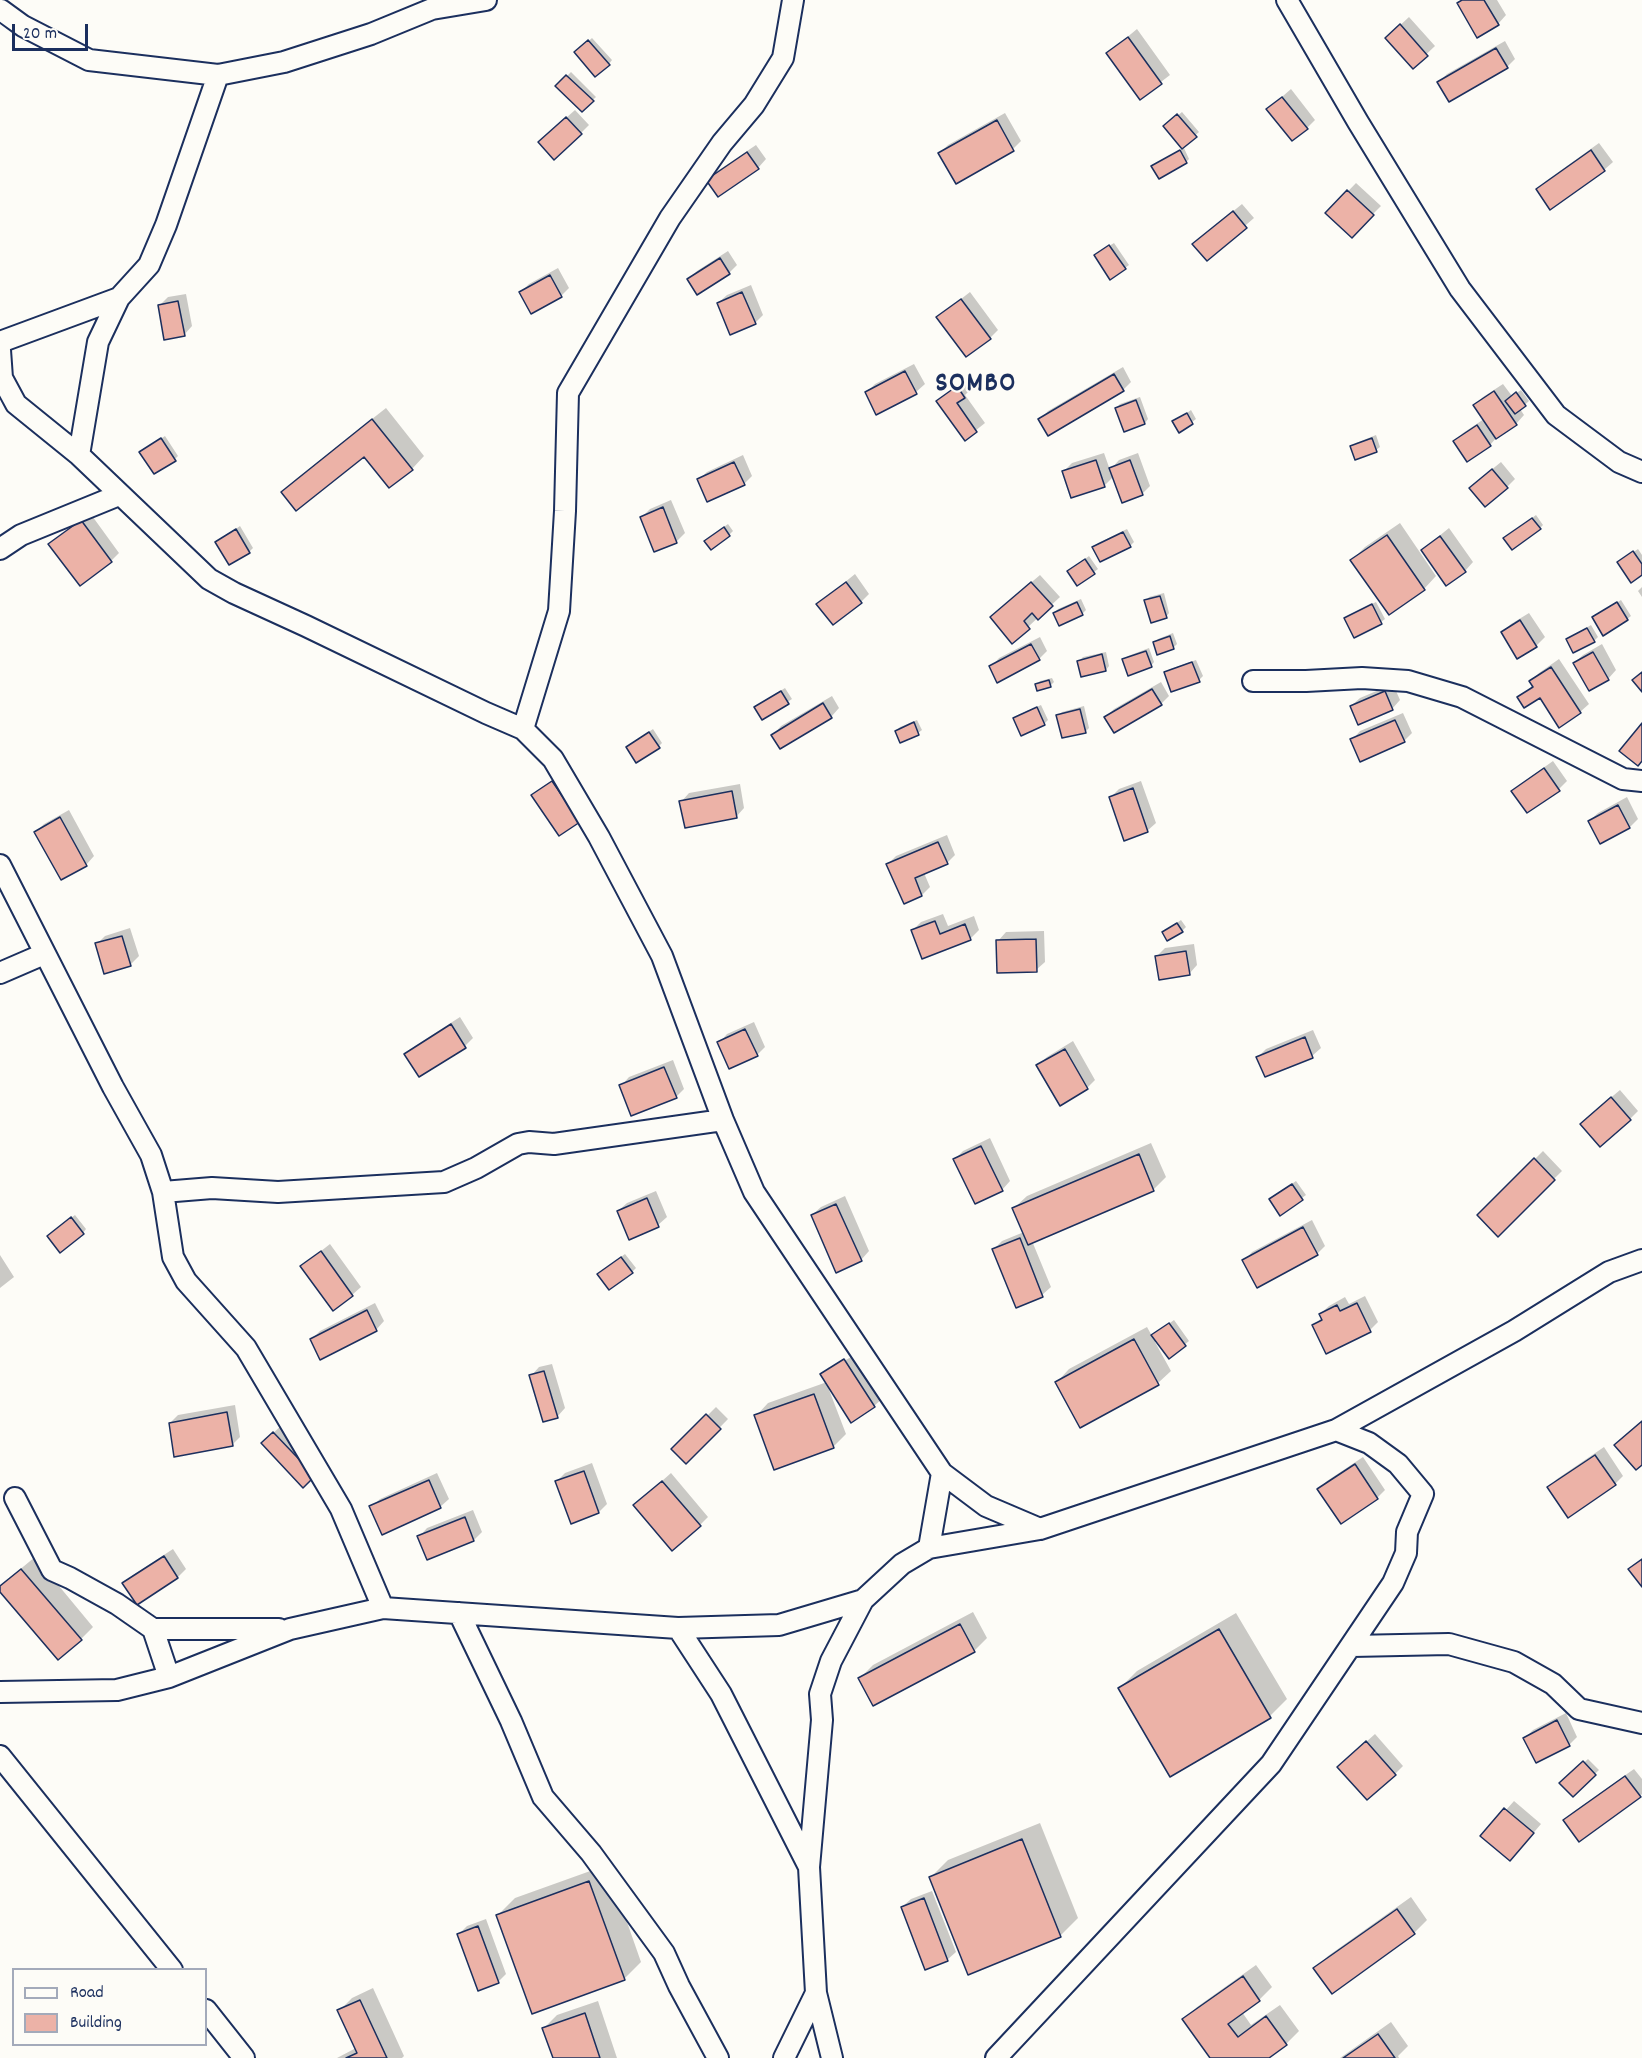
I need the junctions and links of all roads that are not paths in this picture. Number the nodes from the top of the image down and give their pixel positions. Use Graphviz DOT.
graph roads {
  1 [pos="486,0"];
  2 [pos="793,0"];
  3 [pos="1287,0"];
  4 [pos="6,6"];
  5 [pos="218,75"];
  6 [pos="119,298"];
  7 [pos="0,342"];
  8 [pos="0,350"];
  9 [pos="79,455"];
  10 [pos="1642,472"];
  11 [pos="119,495"];
  12 [pos="0,549"];
  13 [pos="1253,681"];
  14 [pos="523,729"];
  15 [pos="1642,781"];
  16 [pos="0,865"];
  17 [pos="44,954"];
  18 [pos="0,974"];
  19 [pos="723,1120"];
  20 [pos="163,1192"];
  21 [pos="1642,1260"];
  22 [pos="1336,1430"];
  23 [pos="942,1473"];
  24 [pos="15,1498"];
  25 [pos="1040,1529"];
  26 [pos="928,1548"];
  27 [pos="863,1600"];
  28 [pos="383,1608"];
  29 [pos="459,1613"];
  30 [pos="153,1629"];
  31 [pos="290,1629"];
  32 [pos="678,1629"];
  33 [pos="1352,1646"];
  34 [pos="169,1677"];
  35 [pos="0,1692"];
  36 [pos="1642,1723"];
  37 [pos="0,1756"];
  38 [pos="809,1867"];
  39 [pos="170,1968"];
  40 [pos="816,1993"];
  41 [pos="207,2011"];
  42 [pos="244,2058"];
  43 [pos="718,2058"];
  44 [pos="784,2058"];
  45 [pos="832,2058"];
  46 [pos="996,2058"];
  1 -- 5 [label="street"];
  2 -- 14 [label="street"];
  3 -- 10 [label="street"];
  4 -- 5 [label="street"];
  5 -- 6 [label="street"];
  6 -- 7 [label="street"];
  6 -- 9 [label="street"];
  8 -- 9 [label="street"];
  9 -- 11 [label="street"];
  11 -- 12 [label="street"];
  11 -- 14 [label="street"];
  13 -- 15 [label="street"];
  14 -- 19 [label="street"];
  16 -- 17 [label="street"];
  17 -- 18 [label="street"];
  17 -- 20 [label="street"];
  19 -- 20 [label="street"];
  19 -- 23 [label="street"];
  20 -- 28 [label="street"];
  21 -- 22 [label="street"];
  22 -- 25 [label="street"];
  22 -- 33 [label="street"];
  23 -- 25 [label="street"];
  23 -- 26 [label="street"];
  24 -- 30 [label="street"];
  25 -- 26 [label="street"];
  26 -- 27 [label="street"];
  27 -- 32 [label="street"];
  27 -- 38 [label="street"];
  28 -- 29 [label="street"];
  28 -- 31 [label="street"];
  29 -- 32 [label="street"];
  29 -- 43 [label="street"];
  30 -- 31 [label="street"];
  30 -- 34 [label="street"];
  31 -- 34 [label="street"];
  32 -- 38 [label="street"];
  33 -- 36 [label="street"];
  33 -- 46 [label="street"];
  34 -- 35 [label="street"];
  37 -- 39 [label="street"];
  38 -- 40 [label="street"];
  40 -- 44 [label="street"];
  40 -- 45 [label="street"];
  41 -- 42 [label="street"];
}
